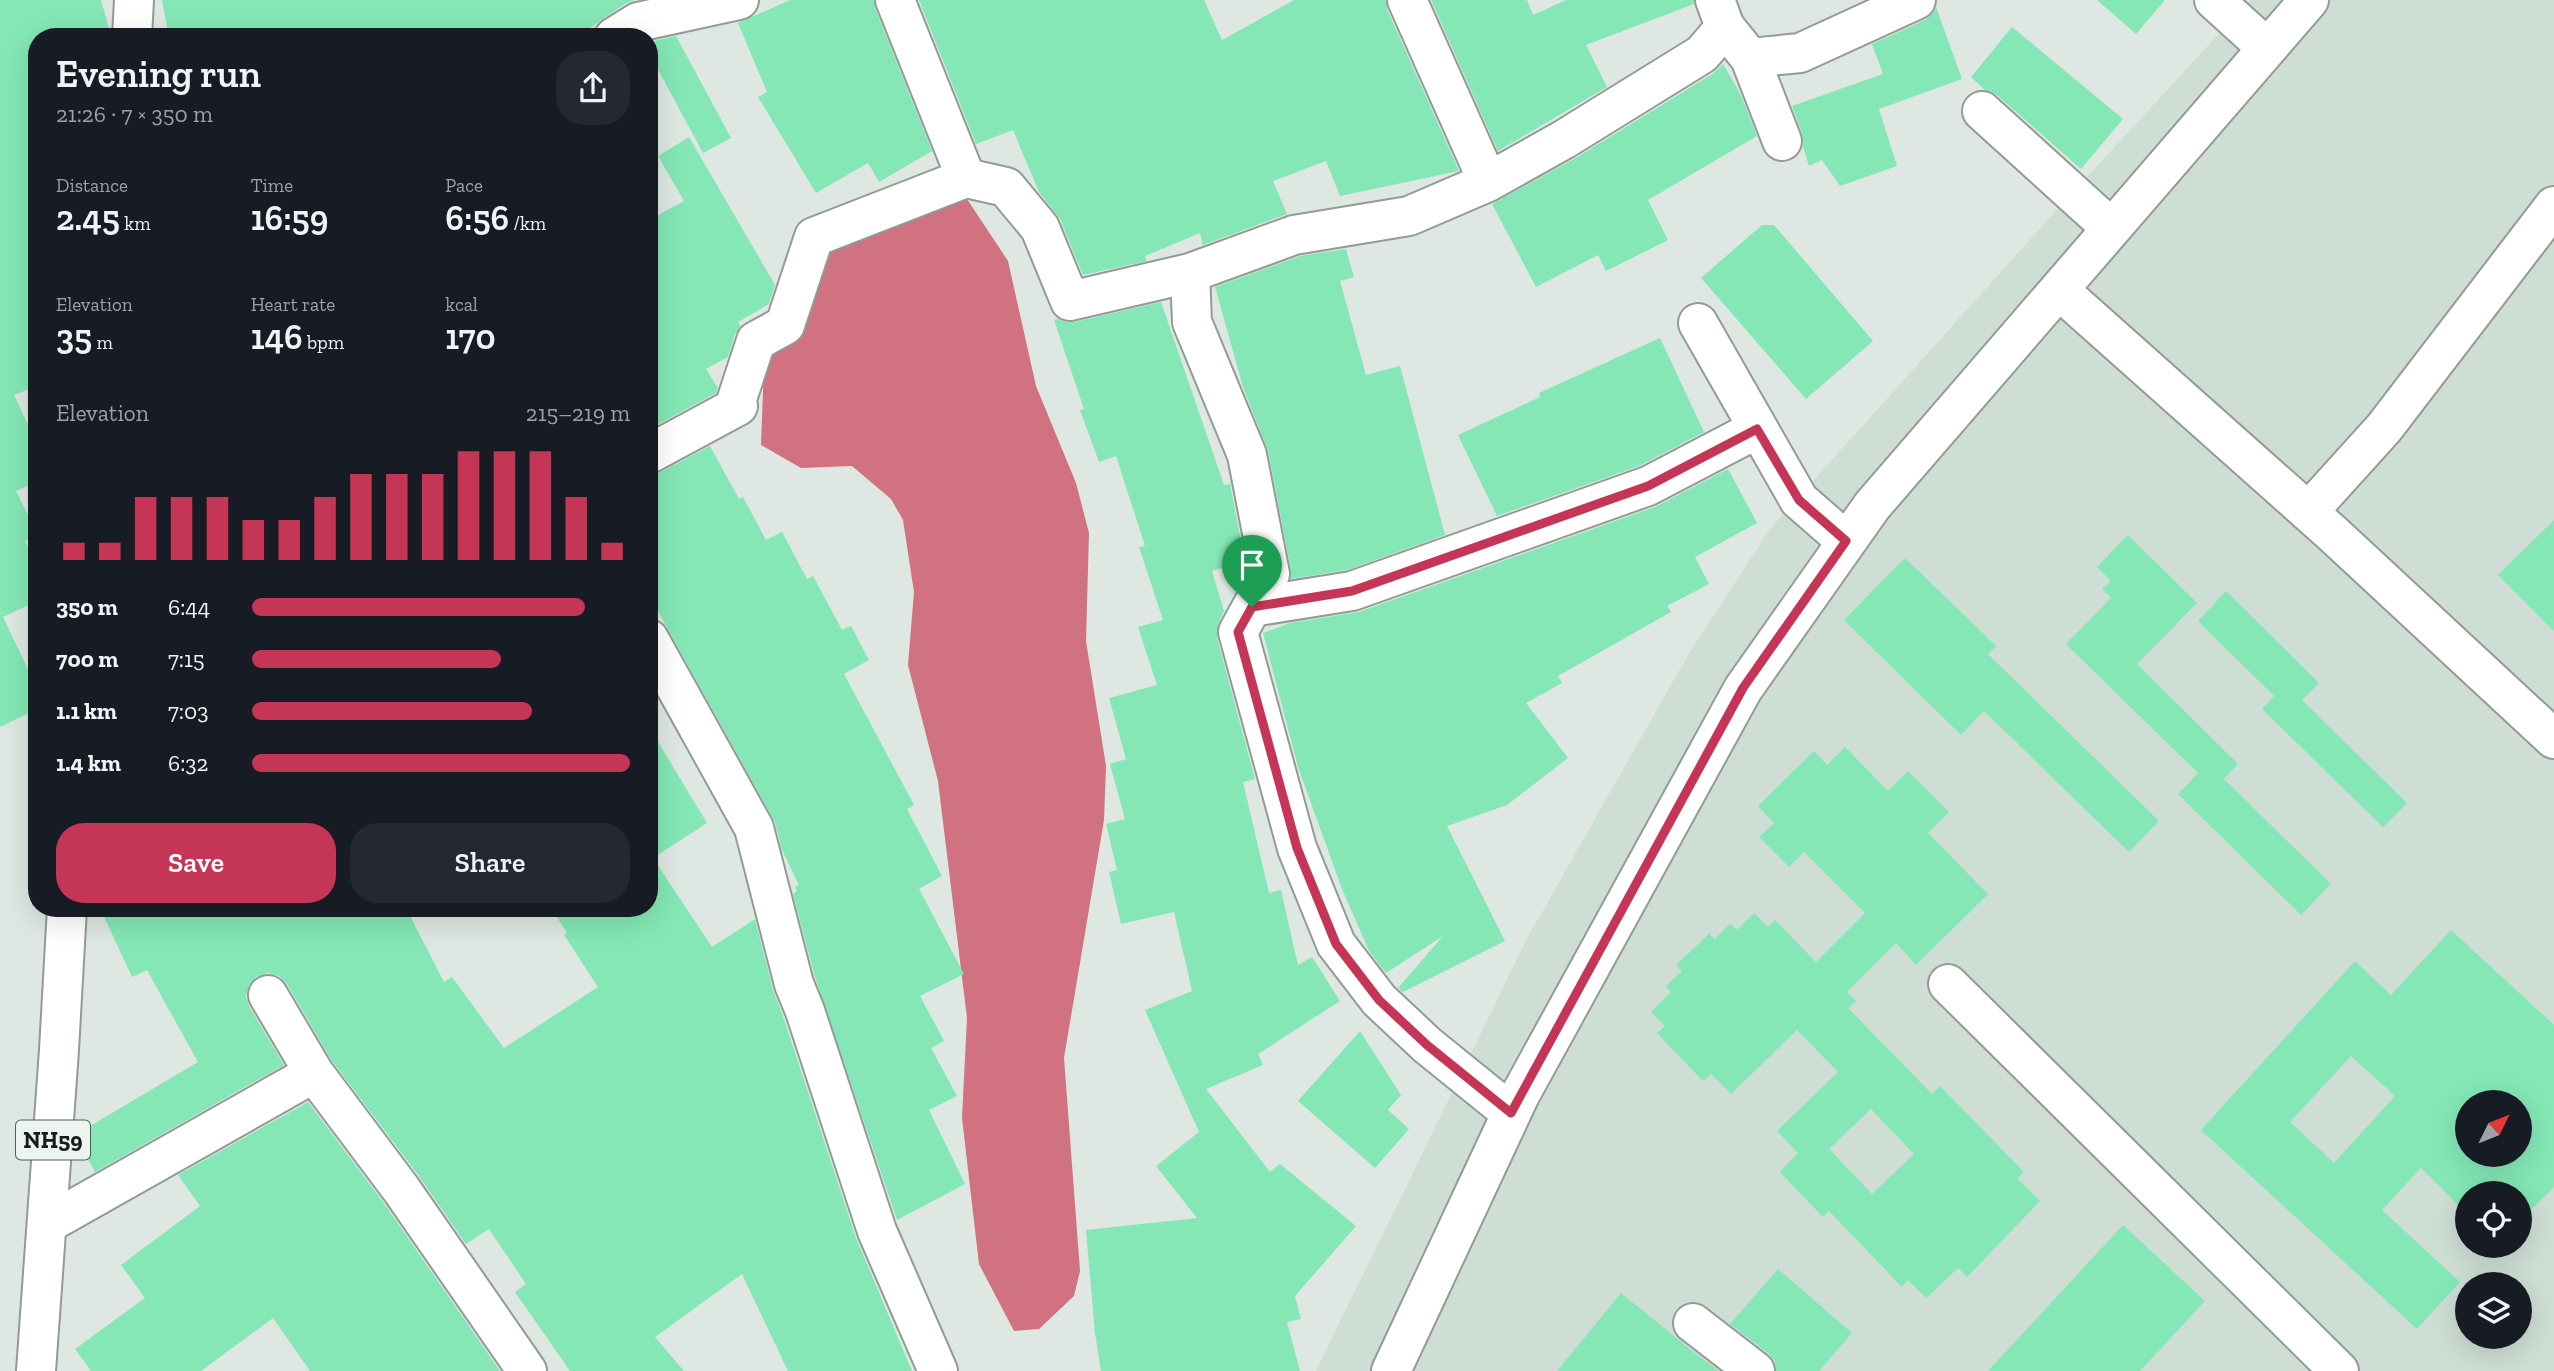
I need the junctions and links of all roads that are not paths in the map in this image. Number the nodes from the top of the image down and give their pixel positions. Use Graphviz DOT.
graph roads {
  1 [pos="134,0"];
  2 [pos="739,0"];
  3 [pos="895,0"];
  4 [pos="1407,0"];
  5 [pos="1916,0"];
  6 [pos="2214,0"];
  7 [pos="2309,0"];
  8 [pos="1720,14"];
  9 [pos="132,28"];
  10 [pos="628,28"];
  11 [pos="2267,48"];
  12 [pos="1750,58"];
  13 [pos="1982,111"];
  14 [pos="1782,141"];
  15 [pos="966,178"];
  16 [pos="1488,182"];
  17 [pos="2554,206"];
  18 [pos="2111,228"];
  19 [pos="1190,273"];
  20 [pos="2059,290"];
  21 [pos="1698,323"];
  22 [pos="1757,429"];
  23 [pos="658,449"];
  24 [pos="2308,512"];
  25 [pos="1846,541"];
  26 [pos="1252,607"];
  27 [pos="658,655"];
  28 [pos="2554,738"];
  29 [pos="66,917"];
  30 [pos="1948,984"];
  31 [pos="268,995"];
  32 [pos="314,1073"];
  33 [pos="1511,1113"];
  34 [pos="47,1224"];
  35 [pos="1693,1323"];
  36 [pos="37,1371"];
  37 [pos="527,1371"];
  38 [pos="938,1371"];
  39 [pos="1391,1371"];
  40 [pos="1755,1371"];
  41 [pos="2339,1371"];
  1 -- 9 [label="main road"];
  2 -- 10 [label="main road"];
  3 -- 15 [label="main road"];
  4 -- 16 [label="main road"];
  5 -- 12 [label="main road"];
  6 -- 11 [label="main road"];
  7 -- 11 [label="main road"];
  8 -- 12 [label="main road"];
  8 -- 16 [label="main road"];
  11 -- 18 [label="main road"];
  12 -- 14 [label="main road"];
  13 -- 18 [label="main road"];
  15 -- 19 [label="main road"];
  15 -- 23 [label="main road"];
  16 -- 19 [label="main road"];
  17 -- 24 [label="main road"];
  18 -- 20 [label="main road"];
  19 -- 26 [label="main road"];
  20 -- 24 [label="main road"];
  20 -- 25 [label="main road"];
  21 -- 22 [label="main road"];
  22 -- 25 [label="main road"];
  22 -- 26 [label="main road"];
  24 -- 28 [label="main road"];
  25 -- 33 [label="main road"];
  26 -- 33 [label="main road"];
  27 -- 38 [label="main road"];
  29 -- 34 [label="main road, NH59"];
  30 -- 41 [label="main road"];
  31 -- 32 [label="main road"];
  32 -- 34 [label="main road"];
  32 -- 37 [label="main road"];
  33 -- 39 [label="main road"];
  34 -- 36 [label="main road, NH59"];
  35 -- 40 [label="main road"];
}
